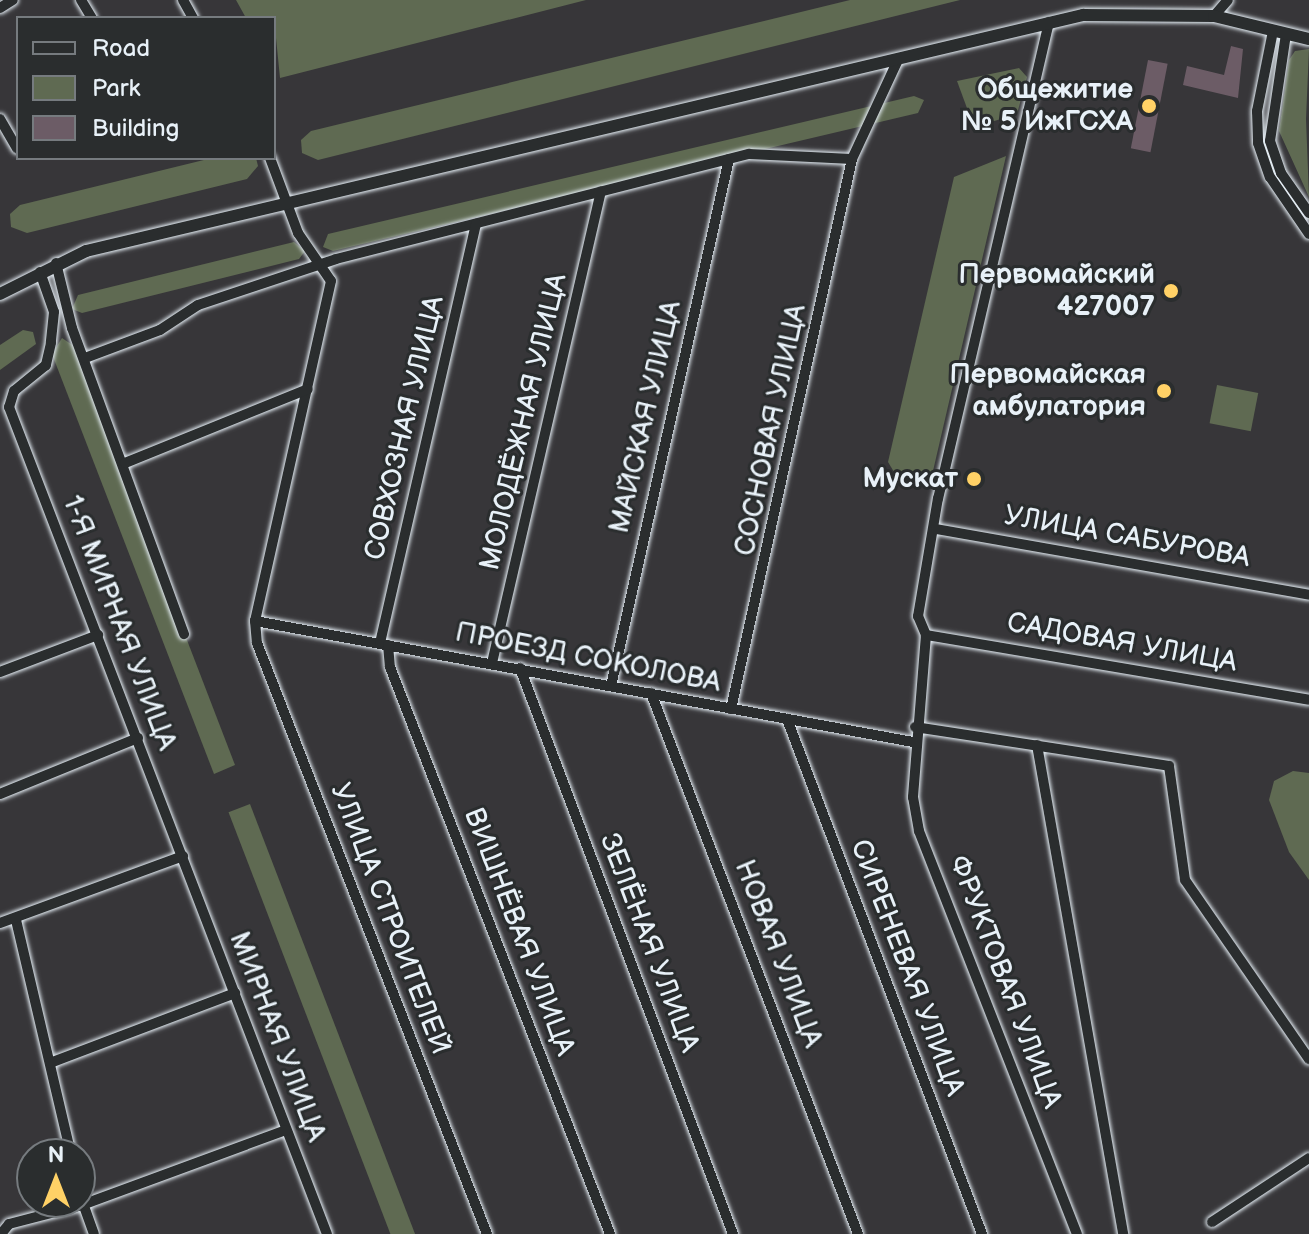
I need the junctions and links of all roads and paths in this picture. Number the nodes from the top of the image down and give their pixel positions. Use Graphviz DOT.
graph roads {
  1 [pos="13,0"];
  2 [pos="1228,0"];
  3 [pos="0,8"];
  4 [pos="1214,16"];
  5 [pos="1049,22"];
  6 [pos="1280,32"];
  7 [pos="1309,39"];
  8 [pos="898,60"];
  9 [pos="0,119"];
  10 [pos="858,143"];
  11 [pos="16,146"];
  12 [pos="833,158"];
  13 [pos="729,159"];
  14 [pos="852,159"];
  15 [pos="271,160"];
  16 [pos="601,191"];
  17 [pos="289,207"];
  18 [pos="1309,213"];
  19 [pos="476,224"];
  20 [pos="1309,234"];
  21 [pos="56,263"];
  22 [pos="320,263"];
  23 [pos="40,272"];
  24 [pos="0,294"];
  25 [pos="85,358"];
  26 [pos="308,389"];
  27 [pos="125,463"];
  28 [pos="936,529"];
  29 [pos="1309,595"];
  30 [pos="255,621"];
  31 [pos="184,634"];
  32 [pos="98,635"];
  33 [pos="926,635"];
  34 [pos="384,644"];
  35 [pos="492,663"];
  36 [pos="520,668"];
  37 [pos="0,672"];
  38 [pos="611,686"];
  39 [pos="651,693"];
  40 [pos="1309,700"];
  41 [pos="731,709"];
  42 [pos="787,719"];
  43 [pos="915,727"];
  44 [pos="138,738"];
  45 [pos="913,742"];
  46 [pos="1037,745"];
  47 [pos="0,794"];
  48 [pos="183,856"];
  49 [pos="16,920"];
  50 [pos="0,923"];
  51 [pos="235,993"];
  52 [pos="1309,1059"];
  53 [pos="50,1063"];
  54 [pos="286,1130"];
  55 [pos="67,1138"];
  56 [pos="1309,1158"];
  57 [pos="96,1195"];
  58 [pos="0,1218"];
  59 [pos="27,1218"];
  60 [pos="1212,1222"];
  61 [pos="1,1234"];
  62 [pos="327,1234"];
  63 [pos="487,1234"];
  64 [pos="610,1234"];
  65 [pos="733,1234"];
  66 [pos="858,1234"];
  67 [pos="982,1234"];
  68 [pos="1077,1234"];
  69 [pos="1123,1234"];
  1 -- 3 [label="street"];
  2 -- 4 [label="street"];
  4 -- 5 [label="street"];
  4 -- 6 [label="street"];
  5 -- 8 [label="street"];
  5 -- 28 [label="street, ФРУКТОВАЯ УЛИЦА"];
  6 -- 7 [label="street"];
  6 -- 18 [label="street"];
  6 -- 20 [label="street"];
  8 -- 10 [label="street, СОСНОВАЯ УЛИЦА"];
  8 -- 17 [label="street"];
  9 -- 11 [label="street"];
  10 -- 12 [label="street"];
  10 -- 14 [label="street, СОСНОВАЯ УЛИЦА"];
  12 -- 13 [label="street"];
  12 -- 14 [label="street"];
  13 -- 16 [label="street"];
  13 -- 38 [label="street, МАЙСКАЯ УЛИЦА"];
  14 -- 41 [label="street, СОСНОВАЯ УЛИЦА"];
  15 -- 17 [label="street"];
  16 -- 19 [label="street"];
  16 -- 35 [label="street, МОЛОДЁЖНАЯ УЛИЦА"];
  17 -- 21 [label="street"];
  17 -- 22 [label="street"];
  19 -- 22 [label="street"];
  19 -- 34 [label="street, СОВХОЗНАЯ УЛИЦА"];
  21 -- 23 [label="street"];
  21 -- 25 [label="street"];
  22 -- 25 [label="street"];
  22 -- 26 [label="street"];
  23 -- 24 [label="street"];
  23 -- 32 [label="street, 1-Я МИРНАЯ УЛИЦА"];
  25 -- 27 [label="street"];
  26 -- 27 [label="street"];
  26 -- 30 [label="street"];
  27 -- 31 [label="street"];
  28 -- 29 [label="street, УЛИЦА САБУРОВА"];
  28 -- 33 [label="street, ФРУКТОВАЯ УЛИЦА"];
  30 -- 34 [label="street, ПРОЕЗД СОКОЛОВА"];
  30 -- 63 [label="street, УЛИЦА СТРОИТЕЛЕЙ"];
  32 -- 37 [label="street"];
  32 -- 44 [label="street, 1-Я МИРНАЯ УЛИЦА"];
  33 -- 40 [label="street, САДОВАЯ УЛИЦА"];
  33 -- 43 [label="street, ФРУКТОВАЯ УЛИЦА"];
  34 -- 35 [label="street, ПРОЕЗД СОКОЛОВА"];
  34 -- 64 [label="street, ВИШНЁВАЯ УЛИЦА"];
  35 -- 36 [label="street, ПРОЕЗД СОКОЛОВА"];
  36 -- 38 [label="street, ПРОЕЗД СОКОЛОВА"];
  36 -- 65 [label="street, ЗЕЛЁНАЯ УЛИЦА"];
  38 -- 39 [label="street, ПРОЕЗД СОКОЛОВА"];
  39 -- 41 [label="street, ПРОЕЗД СОКОЛОВА"];
  39 -- 66 [label="street, НОВАЯ УЛИЦА"];
  41 -- 42 [label="street, ПРОЕЗД СОКОЛОВА"];
  42 -- 45 [label="street, ПРОЕЗД СОКОЛОВА"];
  42 -- 67 [label="street, СИРЕНЕВАЯ УЛИЦА"];
  43 -- 45 [label="street, ФРУКТОВАЯ УЛИЦА"];
  43 -- 46 [label="street"];
  44 -- 47 [label="street"];
  44 -- 48 [label="street, 1-Я МИРНАЯ УЛИЦА"];
  45 -- 68 [label="street, ФРУКТОВАЯ УЛИЦА"];
  46 -- 52 [label="street"];
  46 -- 69 [label="street, ФРУКТОВАЯ УЛИЦА"];
  48 -- 49 [label="street"];
  48 -- 51 [label="street, МИРНАЯ УЛИЦА"];
  49 -- 50 [label="street"];
  49 -- 53 [label="street"];
  51 -- 53 [label="street"];
  51 -- 54 [label="street, МИРНАЯ УЛИЦА"];
  53 -- 55 [label="street"];
  54 -- 57 [label="street"];
  54 -- 62 [label="street, МИРНАЯ УЛИЦА"];
  56 -- 60 [label="street"];
  58 -- 61 [label="street"];
  59 -- 61 [label="street"];
}
